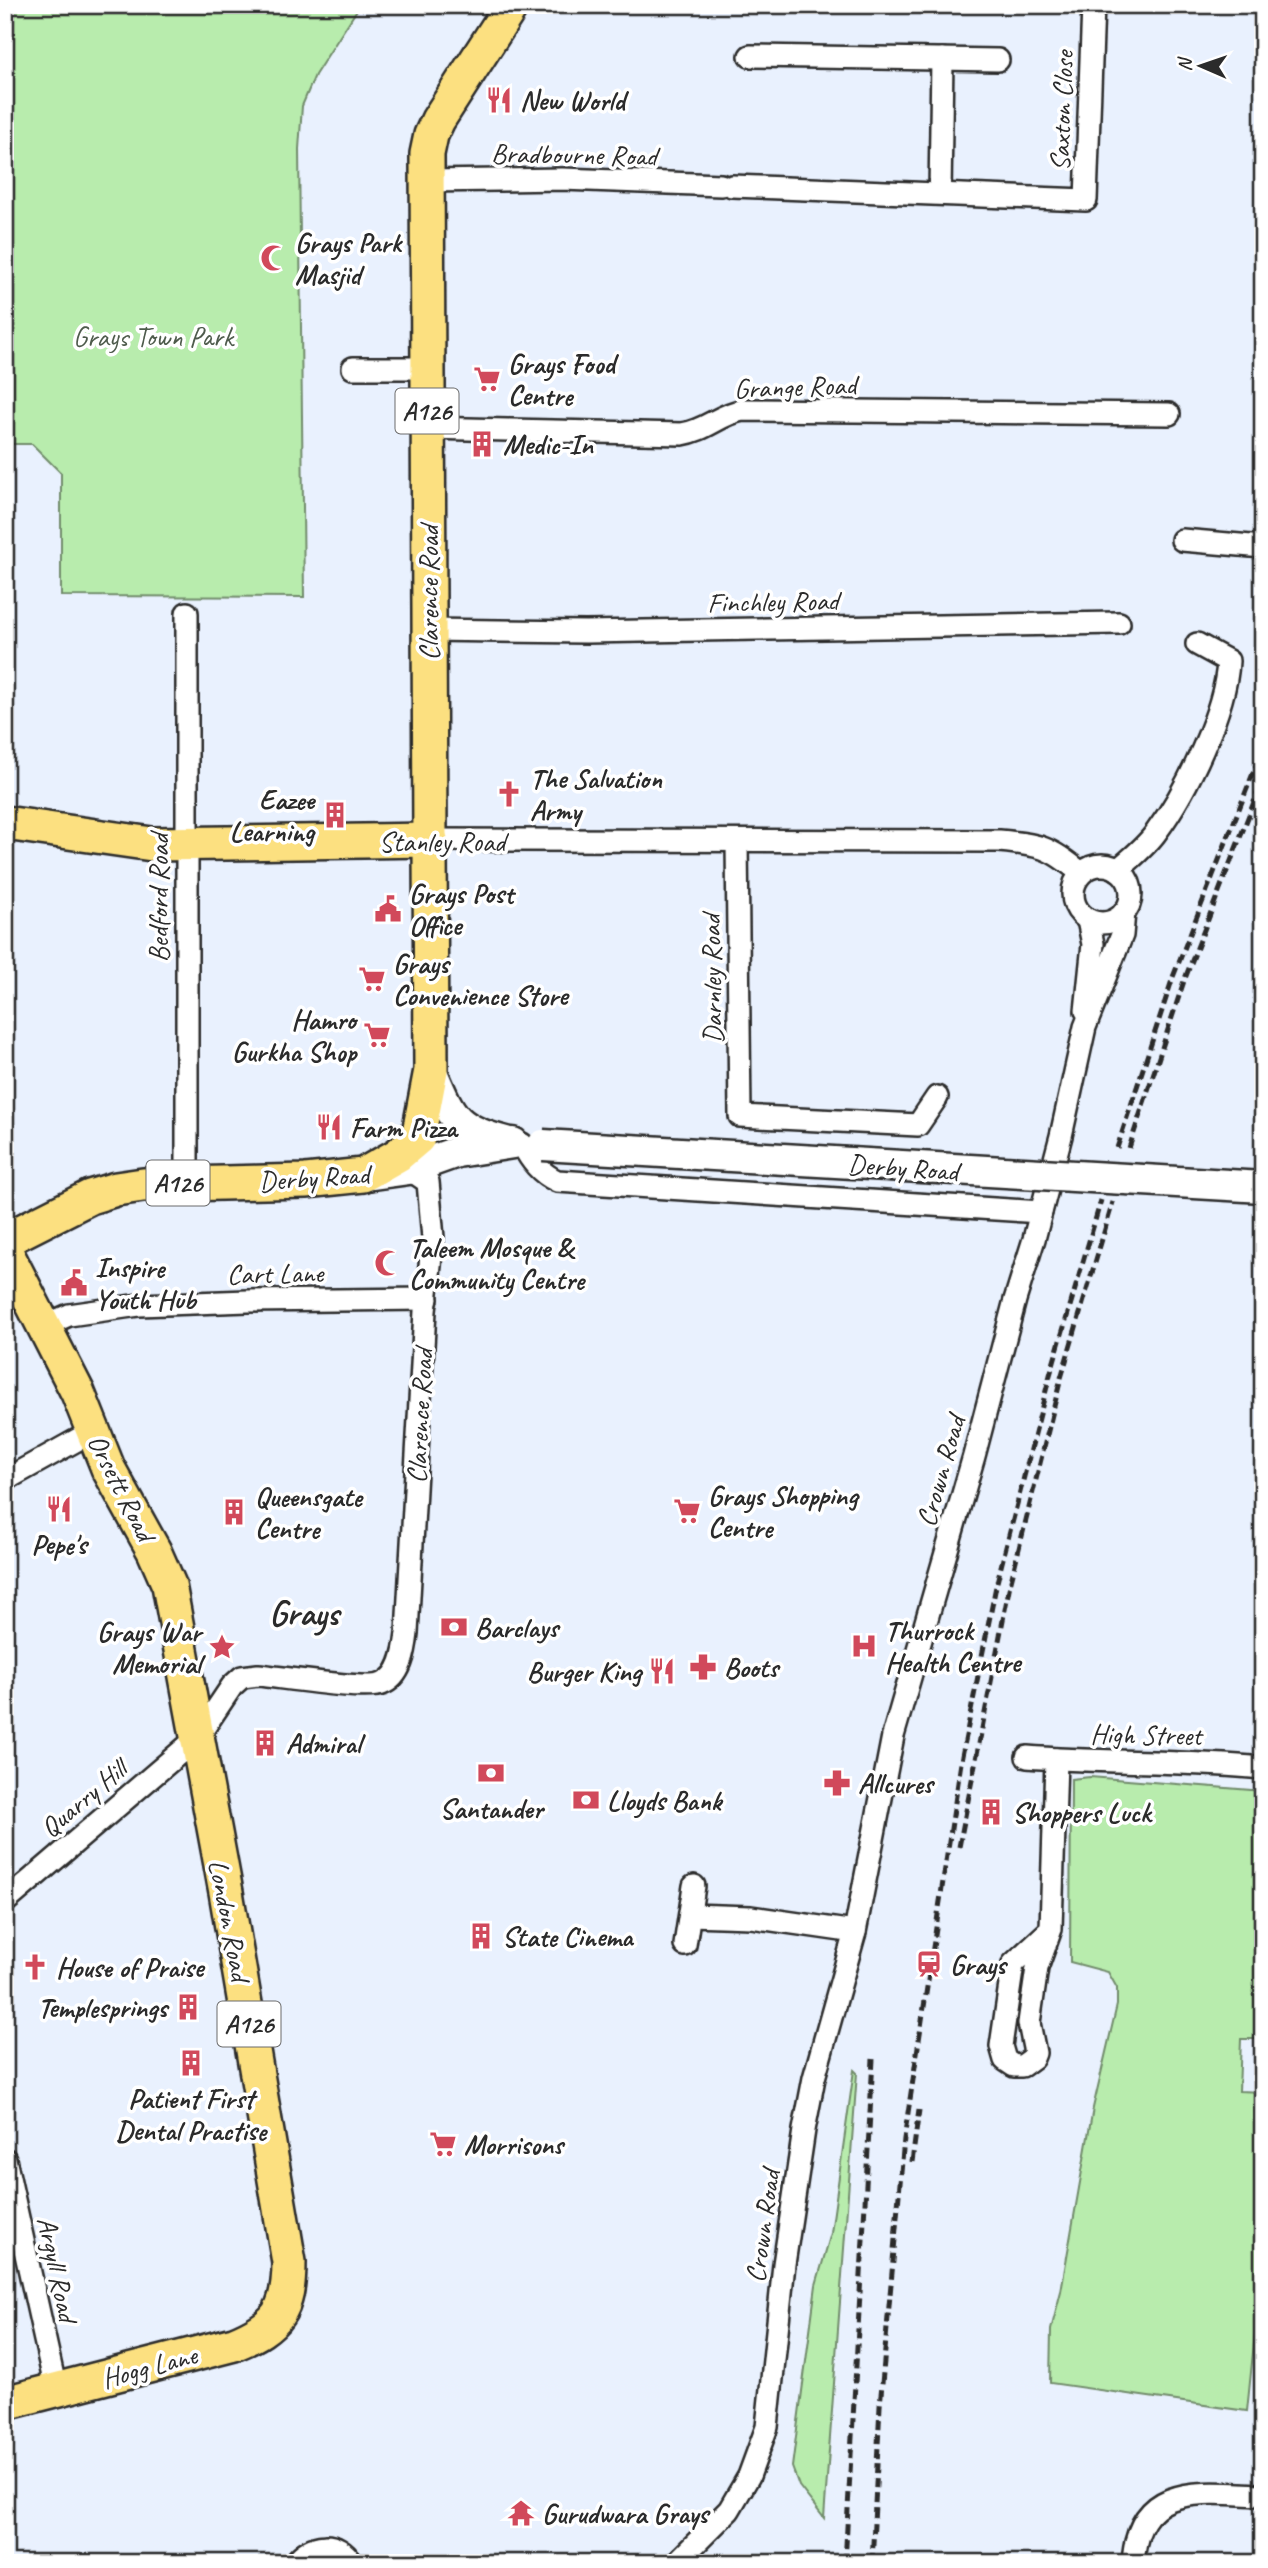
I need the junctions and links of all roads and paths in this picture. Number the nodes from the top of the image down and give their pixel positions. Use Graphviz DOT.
graph roads {
  1 [pos="512,5"];
  2 [pos="1093,5"];
  3 [pos="750,56"];
  4 [pos="942,59"];
  5 [pos="998,60"];
  6 [pos="427,181"];
  7 [pos="726,186"];
  8 [pos="940,193"];
  9 [pos="427,368"];
  10 [pos="353,369"];
  11 [pos="1169,414"];
  12 [pos="427,428"];
  13 [pos="1182,540"];
  14 [pos="1263,547"];
  15 [pos="187,614"];
  16 [pos="1119,623"];
  17 [pos="428,630"];
  18 [pos="1197,644"];
  19 [pos="5,823"];
  20 [pos="431,840"];
  21 [pos="737,842"];
  22 [pos="185,845"];
  23 [pos="1118,870"];
  24 [pos="1081,873"];
  25 [pos="1124,912"];
  26 [pos="1088,920"];
  27 [pos="1085,1027"];
  28 [pos="431,1070"];
  29 [pos="937,1097"];
  30 [pos="526,1144"];
  31 [pos="409,1168"];
  32 [pos="363,1175"];
  33 [pos="187,1182"];
  34 [pos="1263,1187"];
  35 [pos="1041,1212"];
  36 [pos="5,1240"];
  37 [pos="5,1250"];
  38 [pos="427,1299"];
  39 [pos="44,1326"];
  40 [pos="93,1430"];
  41 [pos="5,1480"];
  42 [pos="204,1728"];
  43 [pos="1027,1757"];
  44 [pos="1056,1759"];
  45 [pos="1263,1768"];
  46 [pos="694,1886"];
  47 [pos="5,1902"];
  48 [pos="690,1915"];
  49 [pos="1051,1929"];
  50 [pos="855,1932"];
  51 [pos="685,1945"];
  52 [pos="5,2160"];
  53 [pos="282,2310"];
  54 [pos="56,2390"];
  55 [pos="5,2403"];
  56 [pos="1263,2495"];
  57 [pos="295,2563"];
  58 [pos="352,2563"];
  59 [pos="676,2563"];
  60 [pos="1132,2563"];
  1 -- 6 [label="main road, Clarence Road / A126"];
  2 -- 8 [label="street, Saxton Close"];
  3 -- 4 [label="street"];
  4 -- 5 [label="street"];
  4 -- 8 [label="street"];
  6 -- 7 [label="street, Bradbourne Road"];
  6 -- 9 [label="main road, Clarence Road / A126"];
  7 -- 8 [label="street, Saxton Close"];
  9 -- 10 [label="street"];
  9 -- 12 [label="main road, Clarence Road / A126"];
  11 -- 12 [label="street, Grange Road"];
  12 -- 17 [label="main road, Clarence Road / A126"];
  13 -- 14 [label="street"];
  15 -- 22 [label="street, Bedford Road"];
  16 -- 17 [label="street, Finchley Road"];
  17 -- 20 [label="main road, Clarence Road / A126"];
  18 -- 23 [label="street"];
  19 -- 22 [label="main road, Stanley Road"];
  20 -- 21 [label="street, Stanley Road"];
  20 -- 22 [label="main road, Stanley Road"];
  20 -- 28 [label="main road, Clarence Road / A126"];
  21 -- 24 [label="street, Stanley Road"];
  21 -- 29 [label="street, Darnley Road"];
  22 -- 33 [label="street, Bedford Road"];
  23 -- 24 [label="street"];
  23 -- 25 [label="street"];
  24 -- 26 [label="street"];
  25 -- 26 [label="street"];
  25 -- 27 [label="street, Crown Road"];
  26 -- 27 [label="street, Crown Road"];
  27 -- 35 [label="street, Crown Road"];
  28 -- 30 [label="main road, Derby Road"];
  28 -- 32 [label="main road, Clarence Road / A126"];
  30 -- 31 [label="main road, Derby Road"];
  30 -- 34 [label="main road, Derby Road, bridge"];
  30 -- 35 [label="street"];
  31 -- 32 [label="main road, Derby Road"];
  31 -- 38 [label="street, Clarence Road"];
  32 -- 33 [label="main road, Derby Road / A126"];
  33 -- 36 [label="main road, Derby Road / A126"];
  35 -- 50 [label="street, Crown Road"];
  37 -- 39 [label="main road, Orsett Road / A126"];
  38 -- 39 [label="street, Cart Lane"];
  38 -- 42 [label="street, Clarence Road"];
  39 -- 40 [label="main road, Orsett Road / A126"];
  40 -- 41 [label="street"];
  40 -- 42 [label="main road, Orsett Road / A126"];
  42 -- 47 [label="street, Quarry Hill"];
  42 -- 53 [label="main road, London Road / A126"];
  43 -- 44 [label="street, High Street"];
  44 -- 45 [label="street, High Street"];
  44 -- 49 [label="street"];
  46 -- 48 [label="street"];
  48 -- 50 [label="street"];
  48 -- 51 [label="street"];
  49 -- 49 [label="street"];
  50 -- 59 [label="street, Crown Road"];
  52 -- 54 [label="street, Argyll Road"];
  53 -- 54 [label="main road, Hogg Lane / A126"];
  54 -- 55 [label="main road, Hogg Lane / A126"];
  56 -- 60 [label="street"];
  57 -- 58 [label="street"];
}
